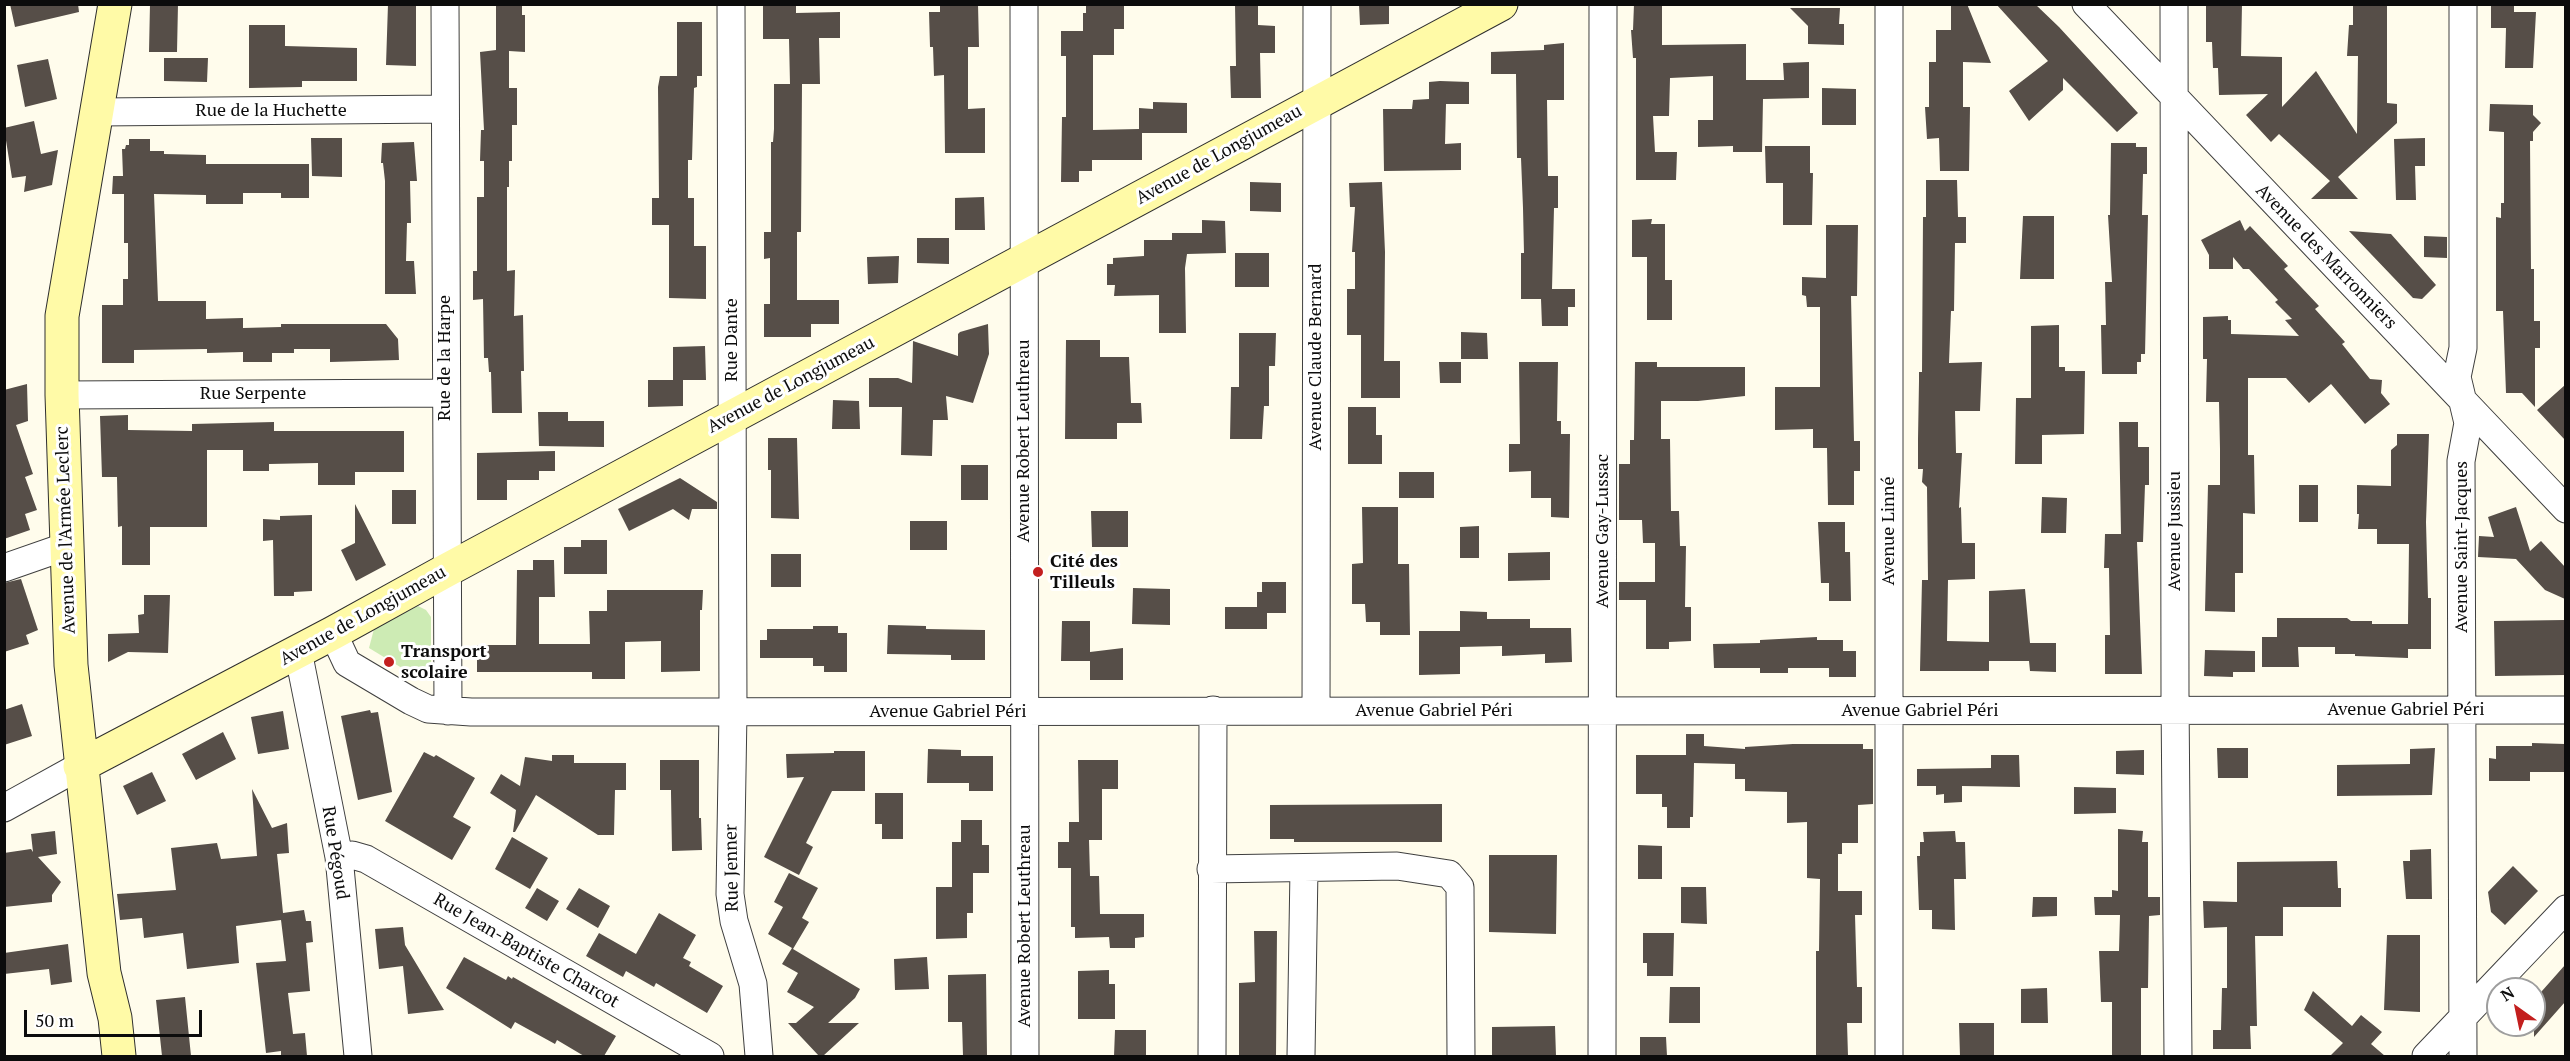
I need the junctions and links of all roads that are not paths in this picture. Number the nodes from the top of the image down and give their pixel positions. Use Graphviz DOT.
graph roads {
  1 [pos="115,4"];
  2 [pos="445,4"];
  3 [pos="731,4"];
  4 [pos="1024,4"];
  5 [pos="1317,4"];
  6 [pos="1501,4"];
  7 [pos="1603,4"];
  8 [pos="1889,4"];
  9 [pos="2086,4"];
  10 [pos="2174,4"];
  11 [pos="2463,4"];
  12 [pos="2174,98"];
  13 [pos="1316,102"];
  14 [pos="445,110"];
  15 [pos="98,112"];
  16 [pos="1024,262"];
  17 [pos="445,393"];
  18 [pos="62,395"];
  19 [pos="2462,401"];
  20 [pos="732,417"];
  21 [pos="2565,509"];
  22 [pos="67,546"];
  23 [pos="4,568"];
  24 [pos="447,570"];
  25 [pos="333,633"];
  26 [pos="298,651"];
  27 [pos="2461,709"];
  28 [pos="1213,710"];
  29 [pos="1316,710"];
  30 [pos="2176,710"];
  31 [pos="2565,710"];
  32 [pos="448,711"];
  33 [pos="1889,711"];
  34 [pos="733,712"];
  35 [pos="1024,712"];
  36 [pos="1603,712"];
  37 [pos="80,766"];
  38 [pos="4,808"];
  39 [pos="339,857"];
  40 [pos="1304,868"];
  41 [pos="1211,869"];
  42 [pos="2565,909"];
  43 [pos="2463,1018"];
  44 [pos="118,1056"];
  45 [pos="358,1056"];
  46 [pos="710,1056"];
  47 [pos="759,1056"];
  48 [pos="1025,1056"];
  49 [pos="1212,1056"];
  50 [pos="1301,1056"];
  51 [pos="1461,1056"];
  52 [pos="1602,1056"];
  53 [pos="1889,1056"];
  54 [pos="2178,1056"];
  55 [pos="2427,1056"];
  56 [pos="2463,1056"];
  1 -- 15 [label="street, Avenue de l'Armée Leclerc"];
  2 -- 14 [label="street, Rue de la Harpe"];
  3 -- 20 [label="street, Rue Dante"];
  4 -- 16 [label="street, Avenue Robert Leuthreau"];
  5 -- 13 [label="street, Avenue Claude Bernard"];
  6 -- 13 [label="street, Avenue de Longjumeau"];
  7 -- 36 [label="street, Avenue Gay-Lussac"];
  8 -- 33 [label="street, Avenue Linné"];
  9 -- 12 [label="street, Avenue des Marronniers"];
  10 -- 12 [label="street, Avenue Jussieu"];
  11 -- 19 [label="street, Avenue Saint-Jacques"];
  12 -- 19 [label="street, Avenue des Marronniers"];
  12 -- 30 [label="street, Avenue Jussieu"];
  13 -- 16 [label="street, Avenue de Longjumeau"];
  13 -- 29 [label="street, Avenue Claude Bernard"];
  14 -- 15 [label="street, Rue de la Huchette"];
  14 -- 17 [label="street, Rue de la Harpe"];
  15 -- 18 [label="street, Avenue de l'Armée Leclerc"];
  16 -- 20 [label="street, Avenue de Longjumeau"];
  16 -- 35 [label="street, Avenue Robert Leuthreau"];
  17 -- 18 [label="street, Rue Serpente"];
  17 -- 24 [label="street, Rue de la Harpe"];
  18 -- 22 [label="street, Avenue de l'Armée Leclerc"];
  19 -- 21 [label="street, Avenue des Marronniers"];
  19 -- 27 [label="street, Avenue Saint-Jacques"];
  20 -- 24 [label="street, Avenue de Longjumeau"];
  20 -- 34 [label="street, Rue Dante"];
  22 -- 23 [label="street"];
  22 -- 37 [label="street, Avenue de l'Armée Leclerc"];
  24 -- 25 [label="street, Avenue de Longjumeau"];
  24 -- 32 [label="street, Rue de la Harpe"];
  25 -- 26 [label="street, Avenue de Longjumeau"];
  25 -- 32 [label="street, Avenue Gabriel Péri"];
  26 -- 37 [label="street, Avenue de Longjumeau"];
  26 -- 39 [label="street, Rue Pégoud"];
  27 -- 30 [label="street, Avenue Gabriel Péri"];
  27 -- 31 [label="street, Avenue Gabriel Péri"];
  27 -- 43 [label="street, Avenue Saint-Jacques"];
  28 -- 29 [label="street, Avenue Gabriel Péri"];
  28 -- 35 [label="street, Avenue Gabriel Péri"];
  28 -- 41 [label="street"];
  29 -- 36 [label="street, Avenue Gabriel Péri"];
  30 -- 33 [label="street, Avenue Gabriel Péri"];
  30 -- 54 [label="street, Avenue Jussieu"];
  32 -- 34 [label="street, Avenue Gabriel Péri"];
  33 -- 36 [label="street, Avenue Gabriel Péri"];
  33 -- 53 [label="street, Avenue Linné"];
  34 -- 35 [label="street, Avenue Gabriel Péri"];
  34 -- 47 [label="street, Rue Jenner"];
  35 -- 48 [label="street, Avenue Robert Leuthreau"];
  36 -- 52 [label="street, Avenue Gay-Lussac"];
  37 -- 38 [label="street"];
  37 -- 44 [label="street, Avenue de l'Armée Leclerc"];
  39 -- 45 [label="street, Rue Pégoud"];
  39 -- 46 [label="street, Rue Jean-Baptiste Charcot"];
  40 -- 41 [label="street"];
  40 -- 50 [label="street"];
  40 -- 51 [label="street"];
  41 -- 49 [label="street"];
  42 -- 43 [label="street"];
  43 -- 55 [label="street"];
  43 -- 56 [label="street, Avenue Saint-Jacques"];
}
